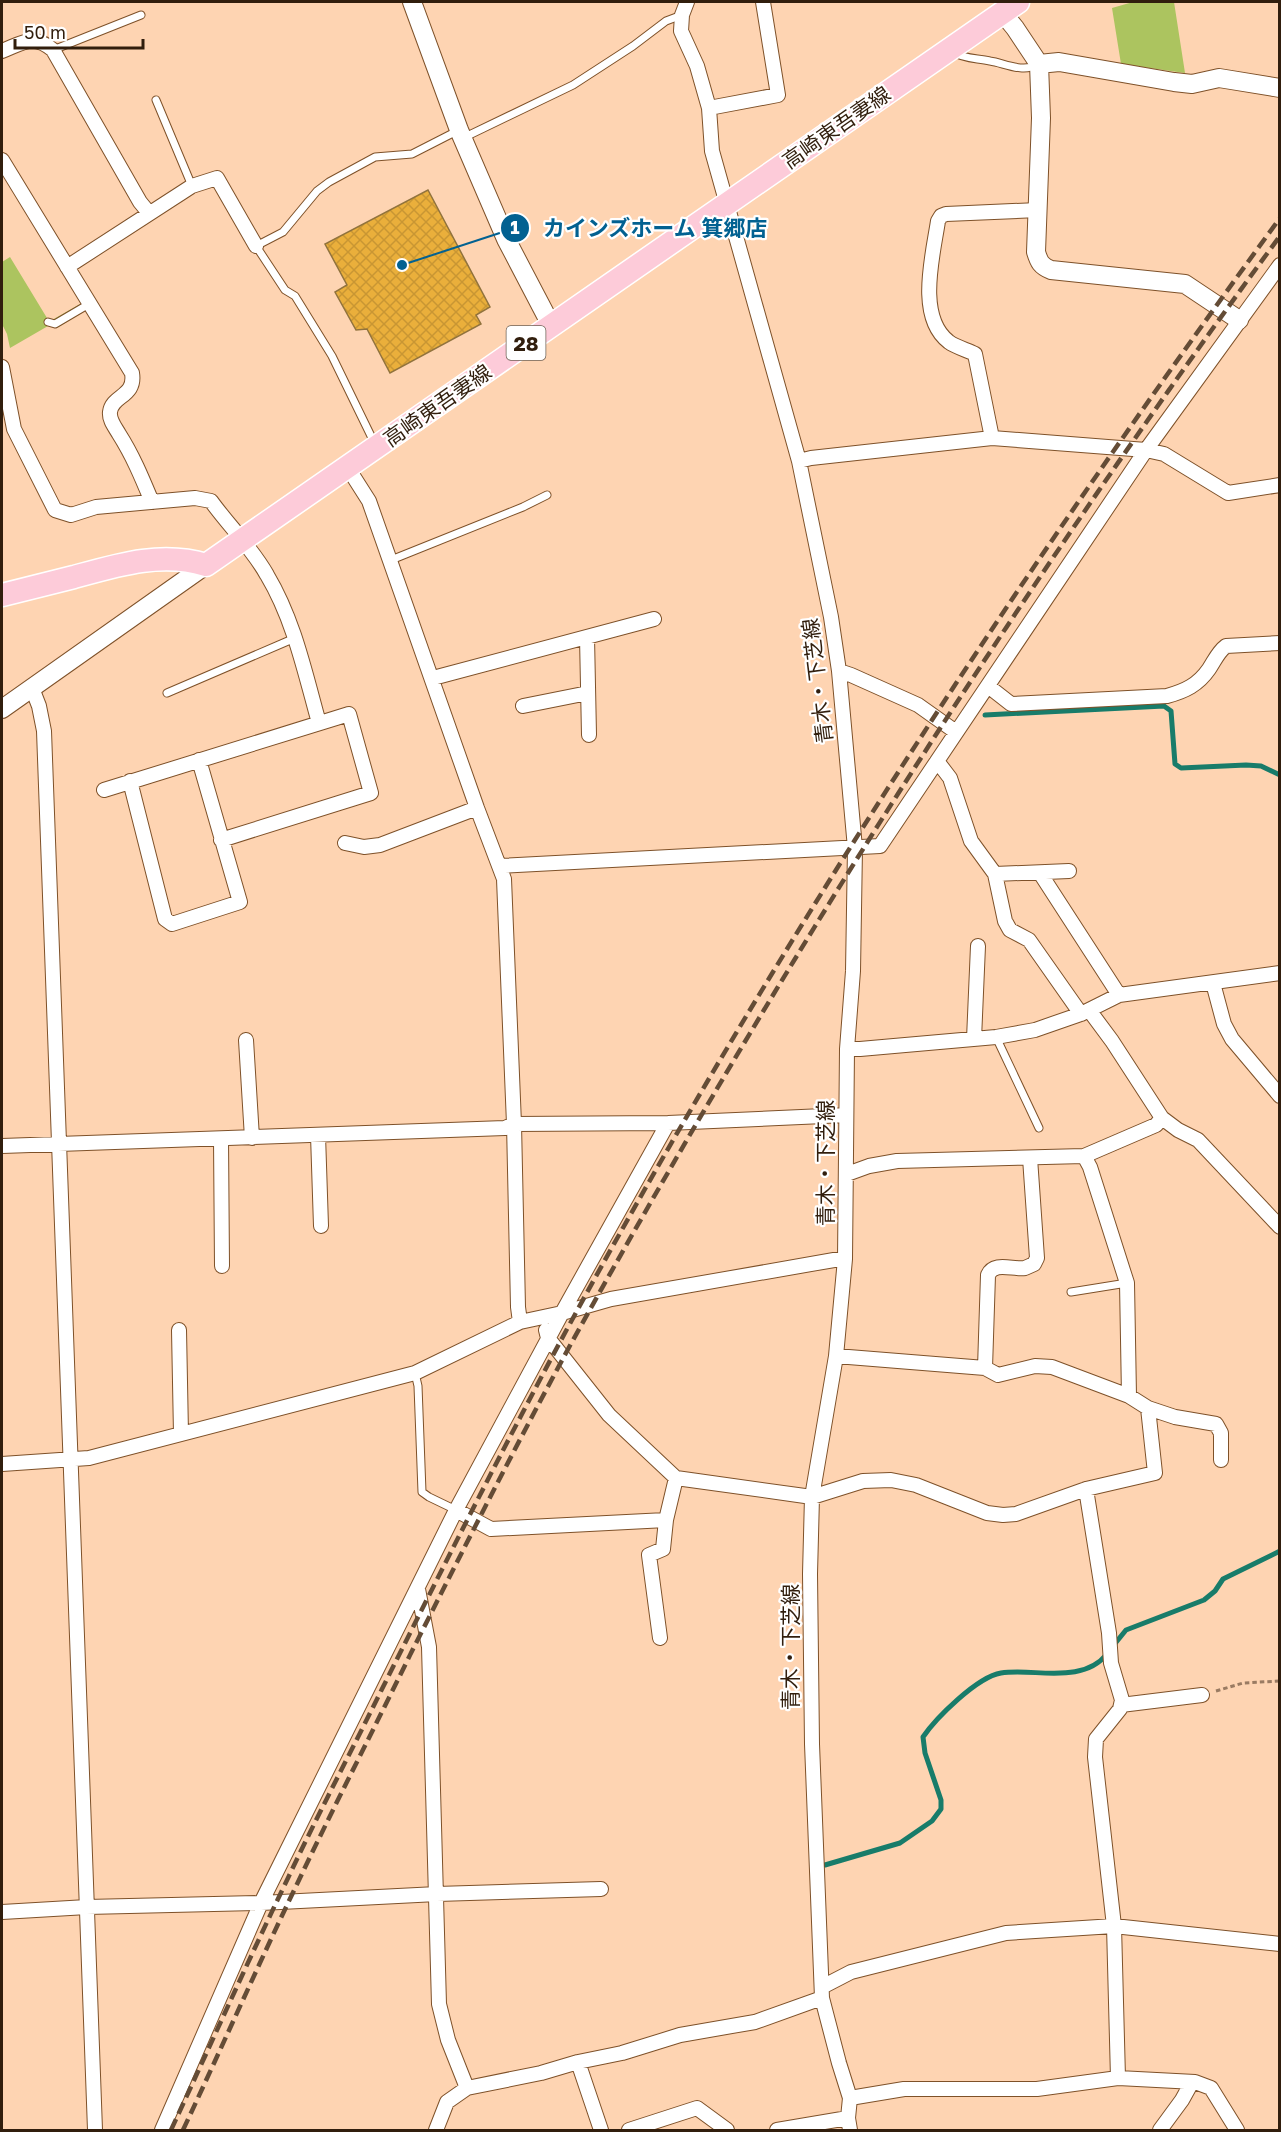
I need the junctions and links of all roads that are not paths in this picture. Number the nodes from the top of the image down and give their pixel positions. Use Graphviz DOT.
graph roads {
  1 [pos="412,2"];
  2 [pos="763,2"];
  3 [pos="1010,7"];
  4 [pos="684,8"];
  5 [pos="141,15"];
  6 [pos="53,50"];
  7 [pos="947,50"];
  8 [pos="2,51"];
  9 [pos="1039,64"];
  10 [pos="1280,88"];
  11 [pos="156,100"];
  12 [pos="709,108"];
  13 [pos="461,134"];
  14 [pos="2,160"];
  15 [pos="192,186"];
  16 [pos="726,204"];
  17 [pos="1038,210"];
  18 [pos="149,213"];
  19 [pos="256,246"];
  20 [pos="1280,265"];
  21 [pos="66,267"];
  22 [pos="89,304"];
  23 [pos="1239,321"];
  24 [pos="48,322"];
  25 [pos="551,325"];
  26 [pos="2,367"];
  27 [pos="992,438"];
  28 [pos="379,446"];
  29 [pos="1146,450"];
  30 [pos="799,461"];
  31 [pos="348,468"];
  32 [pos="1280,485"];
  33 [pos="547,495"];
  34 [pos="152,502"];
  35 [pos="242,540"];
  36 [pos="391,560"];
  37 [pos="206,565"];
  38 [pos="2,595"];
  39 [pos="654,619"];
  40 [pos="586,637"];
  41 [pos="295,638"];
  42 [pos="1280,643"];
  43 [pos="838,671"];
  44 [pos="433,678"];
  45 [pos="988,686"];
  46 [pos="32,688"];
  47 [pos="167,693"];
  48 [pos="588,693"];
  49 [pos="523,706"];
  50 [pos="2,709"];
  51 [pos="319,723"];
  52 [pos="956,732"];
  53 [pos="589,735"];
  54 [pos="199,760"];
  55 [pos="937,761"];
  56 [pos="130,782"];
  57 [pos="104,790"];
  58 [pos="477,808"];
  59 [pos="221,840"];
  60 [pos="345,843"];
  61 [pos="855,848"];
  62 [pos="500,866"];
  63 [pos="1069,871"];
  64 [pos="1040,873"];
  65 [pos="994,874"];
  66 [pos="978,946"];
  67 [pos="1280,973"];
  68 [pos="1213,983"];
  69 [pos="1119,995"];
  70 [pos="1085,1012"];
  71 [pos="996,1037"];
  72 [pos="974,1039"];
  73 [pos="246,1040"];
  74 [pos="847,1048"];
  75 [pos="1280,1096"];
  76 [pos="846,1115"];
  77 [pos="1162,1118"];
  78 [pos="668,1123"];
  79 [pos="514,1124"];
  80 [pos="1039,1128"];
  81 [pos="318,1135"];
  82 [pos="221,1138"];
  83 [pos="252,1138"];
  84 [pos="59,1144"];
  85 [pos="2,1146"];
  86 [pos="1084,1156"];
  87 [pos="1030,1158"];
  88 [pos="847,1174"];
  89 [pos="321,1226"];
  90 [pos="1280,1227"];
  91 [pos="845,1260"];
  92 [pos="222,1266"];
  93 [pos="1127,1283"];
  94 [pos="1071,1292"];
  95 [pos="562,1313"];
  96 [pos="541,1317"];
  97 [pos="520,1322"];
  98 [pos="179,1330"];
  99 [pos="548,1338"];
  100 [pos="836,1356"];
  101 [pos="985,1368"];
  102 [pos="415,1373"];
  103 [pos="1129,1396"];
  104 [pos="1148,1408"];
  105 [pos="181,1434"];
  106 [pos="70,1460"];
  107 [pos="1221,1460"];
  108 [pos="2,1464"];
  109 [pos="676,1478"];
  110 [pos="1086,1489"];
  111 [pos="812,1497"];
  112 [pos="456,1510"];
  113 [pos="666,1520"];
  114 [pos="418,1589"];
  115 [pos="660,1638"];
  116 [pos="1203,1695"];
  117 [pos="1121,1705"];
  118 [pos="601,1889"];
  119 [pos="437,1894"];
  120 [pos="261,1903"];
  121 [pos="87,1907"];
  122 [pos="2,1912"];
  123 [pos="1114,1926"];
  124 [pos="1280,1944"];
  125 [pos="822,1992"];
  126 [pos="578,2062"];
  127 [pos="1118,2078"];
  128 [pos="1192,2082"];
  129 [pos="467,2088"];
  130 [pos="850,2098"];
  131 [pos="849,2124"];
  132 [pos="95,2130"];
  133 [pos="162,2130"];
  134 [pos="436,2130"];
  135 [pos="601,2130"];
  136 [pos="629,2130"];
  137 [pos="727,2130"];
  138 [pos="777,2130"];
  139 [pos="1160,2130"];
  140 [pos="1237,2130"];
  1 -- 13 [label="street"];
  2 -- 12 [label="street"];
  3 -- 7 [label="main road, 高崎東吾妻線 / 28"];
  3 -- 9 [label="street"];
  4 -- 12 [label="street, 青木・下芝線"];
  4 -- 13 [label="lane"];
  5 -- 6 [label="lane"];
  6 -- 8 [label="street"];
  6 -- 18 [label="street"];
  7 -- 9 [label="lane"];
  7 -- 16 [label="main road, 高崎東吾妻線 / 28"];
  9 -- 10 [label="street"];
  9 -- 17 [label="street"];
  11 -- 15 [label="lane"];
  12 -- 16 [label="street, 青木・下芝線"];
  13 -- 19 [label="lane"];
  13 -- 25 [label="street"];
  14 -- 21 [label="street"];
  15 -- 18 [label="street"];
  15 -- 19 [label="street"];
  16 -- 25 [label="main road, 高崎東吾妻線 / 28"];
  16 -- 30 [label="street, 青木・下芝線"];
  17 -- 23 [label="street"];
  17 -- 27 [label="street"];
  18 -- 21 [label="street"];
  19 -- 28 [label="lane"];
  20 -- 23 [label="street"];
  21 -- 22 [label="street"];
  22 -- 24 [label="lane"];
  22 -- 34 [label="street"];
  23 -- 29 [label="street"];
  25 -- 28 [label="main road, 高崎東吾妻線 / 28"];
  26 -- 34 [label="street"];
  27 -- 29 [label="street"];
  27 -- 30 [label="street"];
  28 -- 31 [label="main road, 高崎東吾妻線 / 28"];
  29 -- 32 [label="street"];
  29 -- 45 [label="street"];
  30 -- 43 [label="street, 青木・下芝線"];
  31 -- 35 [label="main road, 高崎東吾妻線 / 28"];
  31 -- 36 [label="street"];
  33 -- 36 [label="lane"];
  34 -- 35 [label="street"];
  35 -- 37 [label="main road, 高崎東吾妻線 / 28"];
  35 -- 41 [label="street"];
  36 -- 44 [label="street"];
  37 -- 38 [label="main road"];
  37 -- 46 [label="street"];
  39 -- 40 [label="street"];
  40 -- 44 [label="street"];
  40 -- 48 [label="street"];
  41 -- 47 [label="lane"];
  41 -- 51 [label="street"];
  42 -- 45 [label="street"];
  43 -- 52 [label="street"];
  43 -- 61 [label="street, 青木・下芝線"];
  44 -- 58 [label="street"];
  45 -- 52 [label="street"];
  46 -- 50 [label="street"];
  46 -- 84 [label="street"];
  48 -- 49 [label="street"];
  48 -- 53 [label="street"];
  51 -- 54 [label="street"];
  51 -- 59 [label="street"];
  52 -- 55 [label="street"];
  54 -- 56 [label="street"];
  54 -- 59 [label="street"];
  55 -- 61 [label="street"];
  55 -- 65 [label="street"];
  56 -- 57 [label="street"];
  56 -- 59 [label="street"];
  58 -- 60 [label="street"];
  58 -- 62 [label="street"];
  61 -- 62 [label="street"];
  61 -- 74 [label="street, 青木・下芝線"];
  62 -- 79 [label="street"];
  63 -- 64 [label="street"];
  64 -- 65 [label="street"];
  64 -- 69 [label="street"];
  65 -- 70 [label="street"];
  66 -- 72 [label="street"];
  67 -- 68 [label="street"];
  68 -- 69 [label="street"];
  68 -- 75 [label="street"];
  69 -- 70 [label="street"];
  70 -- 71 [label="street"];
  70 -- 77 [label="street"];
  71 -- 72 [label="street"];
  71 -- 80 [label="lane"];
  72 -- 74 [label="street"];
  73 -- 83 [label="street"];
  74 -- 76 [label="street, 青木・下芝線"];
  76 -- 78 [label="street"];
  76 -- 88 [label="street, 青木・下芝線"];
  77 -- 86 [label="street"];
  77 -- 90 [label="street"];
  78 -- 79 [label="street"];
  78 -- 95 [label="street"];
  79 -- 81 [label="street"];
  79 -- 97 [label="street"];
  81 -- 83 [label="street"];
  81 -- 89 [label="street"];
  82 -- 83 [label="street"];
  82 -- 84 [label="street"];
  82 -- 92 [label="street"];
  84 -- 85 [label="street"];
  84 -- 106 [label="street"];
  86 -- 87 [label="street"];
  86 -- 93 [label="street"];
  87 -- 88 [label="street"];
  87 -- 101 [label="street"];
  88 -- 91 [label="street, 青木・下芝線"];
  91 -- 95 [label="street"];
  91 -- 100 [label="street, 青木・下芝線"];
  93 -- 94 [label="lane"];
  93 -- 103 [label="street"];
  95 -- 96 [label="street"];
  95 -- 99 [label="street"];
  96 -- 97 [label="street"];
  96 -- 99 [label="street"];
  97 -- 102 [label="street"];
  98 -- 105 [label="street"];
  99 -- 109 [label="street"];
  99 -- 112 [label="street"];
  100 -- 101 [label="street"];
  100 -- 111 [label="street, 青木・下芝線"];
  101 -- 103 [label="street"];
  102 -- 105 [label="street"];
  102 -- 112 [label="lane"];
  103 -- 104 [label="street"];
  104 -- 107 [label="street"];
  104 -- 110 [label="street"];
  105 -- 106 [label="street"];
  106 -- 108 [label="street"];
  106 -- 121 [label="street"];
  109 -- 111 [label="street"];
  109 -- 113 [label="street"];
  110 -- 111 [label="street"];
  110 -- 117 [label="street"];
  111 -- 125 [label="street, 青木・下芝線"];
  112 -- 113 [label="street"];
  112 -- 114 [label="street"];
  113 -- 115 [label="street"];
  114 -- 119 [label="street"];
  114 -- 120 [label="street"];
  116 -- 117 [label="street"];
  117 -- 123 [label="street"];
  118 -- 119 [label="street"];
  119 -- 120 [label="street"];
  119 -- 129 [label="street"];
  120 -- 121 [label="street"];
  120 -- 133 [label="street"];
  121 -- 122 [label="street"];
  121 -- 132 [label="street"];
  123 -- 124 [label="street"];
  123 -- 125 [label="street"];
  123 -- 127 [label="street"];
  125 -- 126 [label="street"];
  125 -- 130 [label="street, 青木・下芝線"];
  126 -- 129 [label="street"];
  126 -- 135 [label="street"];
  127 -- 128 [label="street"];
  127 -- 130 [label="street"];
  128 -- 139 [label="street"];
  128 -- 140 [label="street"];
  129 -- 134 [label="street"];
  130 -- 131 [label="street, 青木・下芝線"];
  131 -- 138 [label="street"];
  136 -- 137 [label="street"];
}
